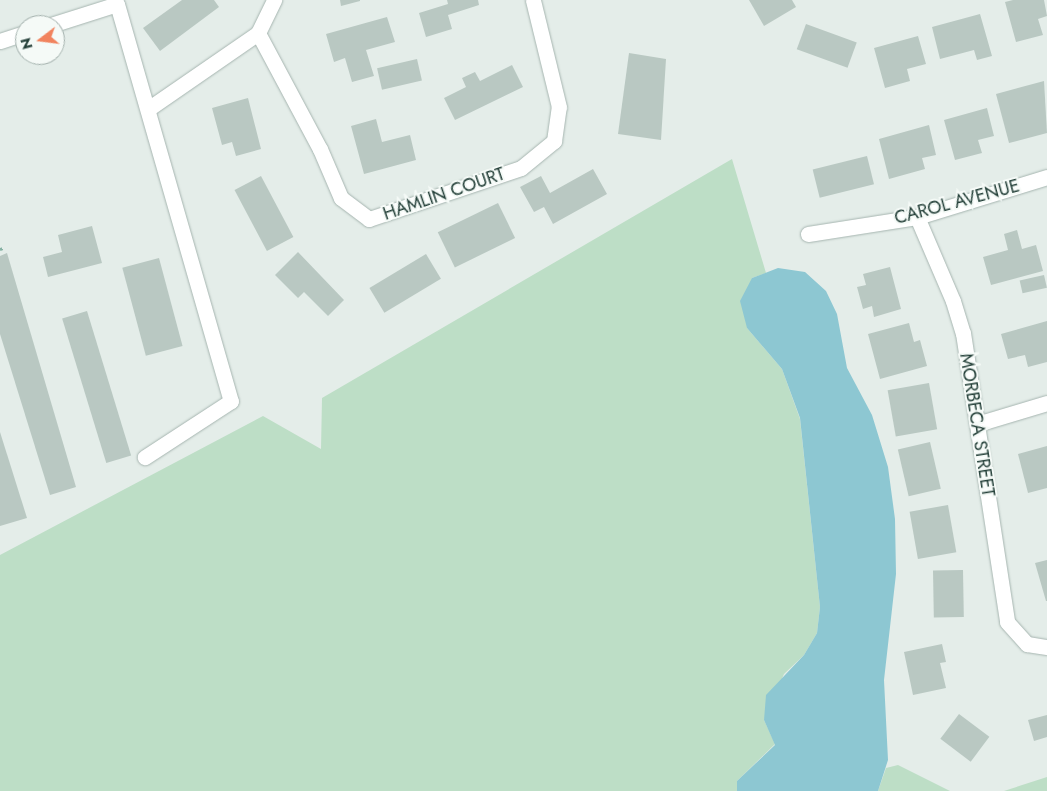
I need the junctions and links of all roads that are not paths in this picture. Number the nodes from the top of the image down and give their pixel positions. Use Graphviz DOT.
graph roads {
  1 [pos="274,0"];
  2 [pos="532,0"];
  3 [pos="116,2"];
  4 [pos="65,20"];
  5 [pos="258,33"];
  6 [pos="15,36"];
  7 [pos="0,41"];
  8 [pos="148,109"];
  9 [pos="1047,177"];
  10 [pos="917,217"];
  11 [pos="808,234"];
  12 [pos="1047,403"];
  13 [pos="977,424"];
  14 [pos="145,458"];
  15 [pos="1047,647"];
  1 -- 5 [label="street"];
  2 -- 5 [label="street, HAMLIN COURT"];
  3 -- 4 [label="street"];
  3 -- 8 [label="street"];
  5 -- 8 [label="street"];
  6 -- 7 [label="street"];
  8 -- 14 [label="street"];
  9 -- 10 [label="street, CAROL AVENUE"];
  10 -- 11 [label="street, CAROL AVENUE"];
  10 -- 13 [label="street, MORBECA STREET"];
  12 -- 13 [label="street"];
  13 -- 15 [label="street, MORBECA STREET"];
}
